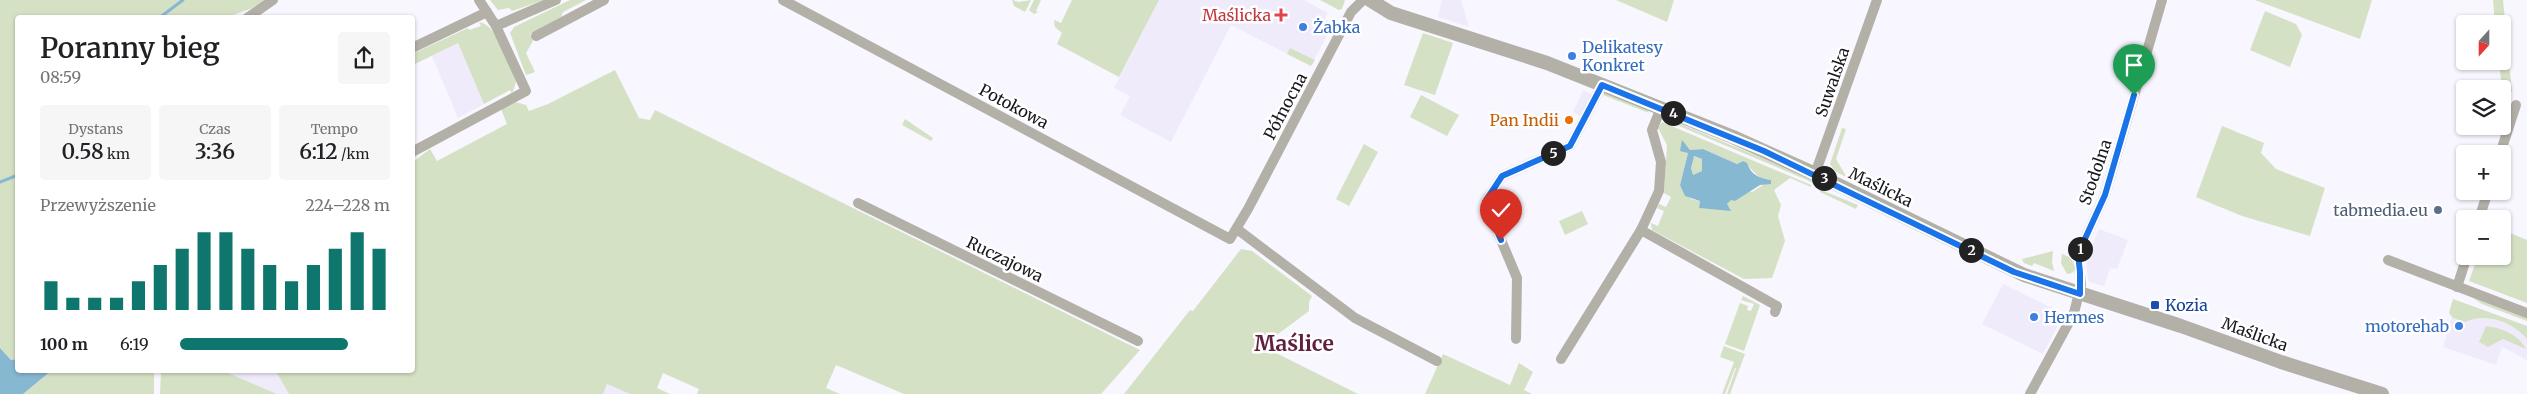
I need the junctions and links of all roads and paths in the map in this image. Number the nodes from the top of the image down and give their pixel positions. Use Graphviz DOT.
graph roads {
  1 [pos="273,0"];
  2 [pos="479,0"];
  3 [pos="556,0"];
  4 [pos="604,0"];
  5 [pos="783,0"];
  6 [pos="1363,0"];
  7 [pos="1370,0"];
  8 [pos="1877,0"];
  9 [pos="2162,0"];
  10 [pos="487,12"];
  11 [pos="251,15"];
  12 [pos="496,26"];
  13 [pos="536,36"];
  14 [pos="415,47"];
  15 [pos="1602,85"];
  16 [pos="2516,105"];
  17 [pos="1661,108"];
  18 [pos="2503,145"];
  19 [pos="415,150"];
  20 [pos="1815,174"];
  21 [pos="858,203"];
  22 [pos="1237,229"];
  23 [pos="1641,230"];
  24 [pos="1230,239"];
  25 [pos="2388,260"];
  26 [pos="2464,265"];
  27 [pos="2457,287"];
  28 [pos="2080,294"];
  29 [pos="1775,312"];
  30 [pos="2527,313"];
  31 [pos="1516,339"];
  32 [pos="1138,341"];
  33 [pos="1561,359"];
  34 [pos="1437,361"];
  35 [pos="2030,394"];
  36 [pos="2382,394"];
  1 -- 11 [label="street"];
  2 -- 10 [label="street"];
  3 -- 12 [label="street"];
  4 -- 13 [label="street"];
  5 -- 24 [label="street, Potokowa"];
  6 -- 22 [label="street, Północna"];
  7 -- 15 [label="street, Maślicka"];
  8 -- 20 [label="street, Suwalska"];
  9 -- 28 [label="street, Stodolna"];
  10 -- 12 [label="street"];
  10 -- 14 [label="street"];
  12 -- 19 [label="street"];
  15 -- 17 [label="street, Maślicka"];
  15 -- 31 [label="street"];
  16 -- 18 [label="street"];
  17 -- 20 [label="street, Maślicka"];
  17 -- 23 [label="street"];
  20 -- 28 [label="street, Maślicka"];
  21 -- 32 [label="street, Ruczajowa"];
  22 -- 24 [label="street, Północna"];
  22 -- 34 [label="street"];
  23 -- 29 [label="street"];
  23 -- 33 [label="street"];
  25 -- 27 [label="street"];
  26 -- 27 [label="street"];
  27 -- 30 [label="street"];
  28 -- 35 [label="street"];
  28 -- 36 [label="street, Maślicka"];
}
